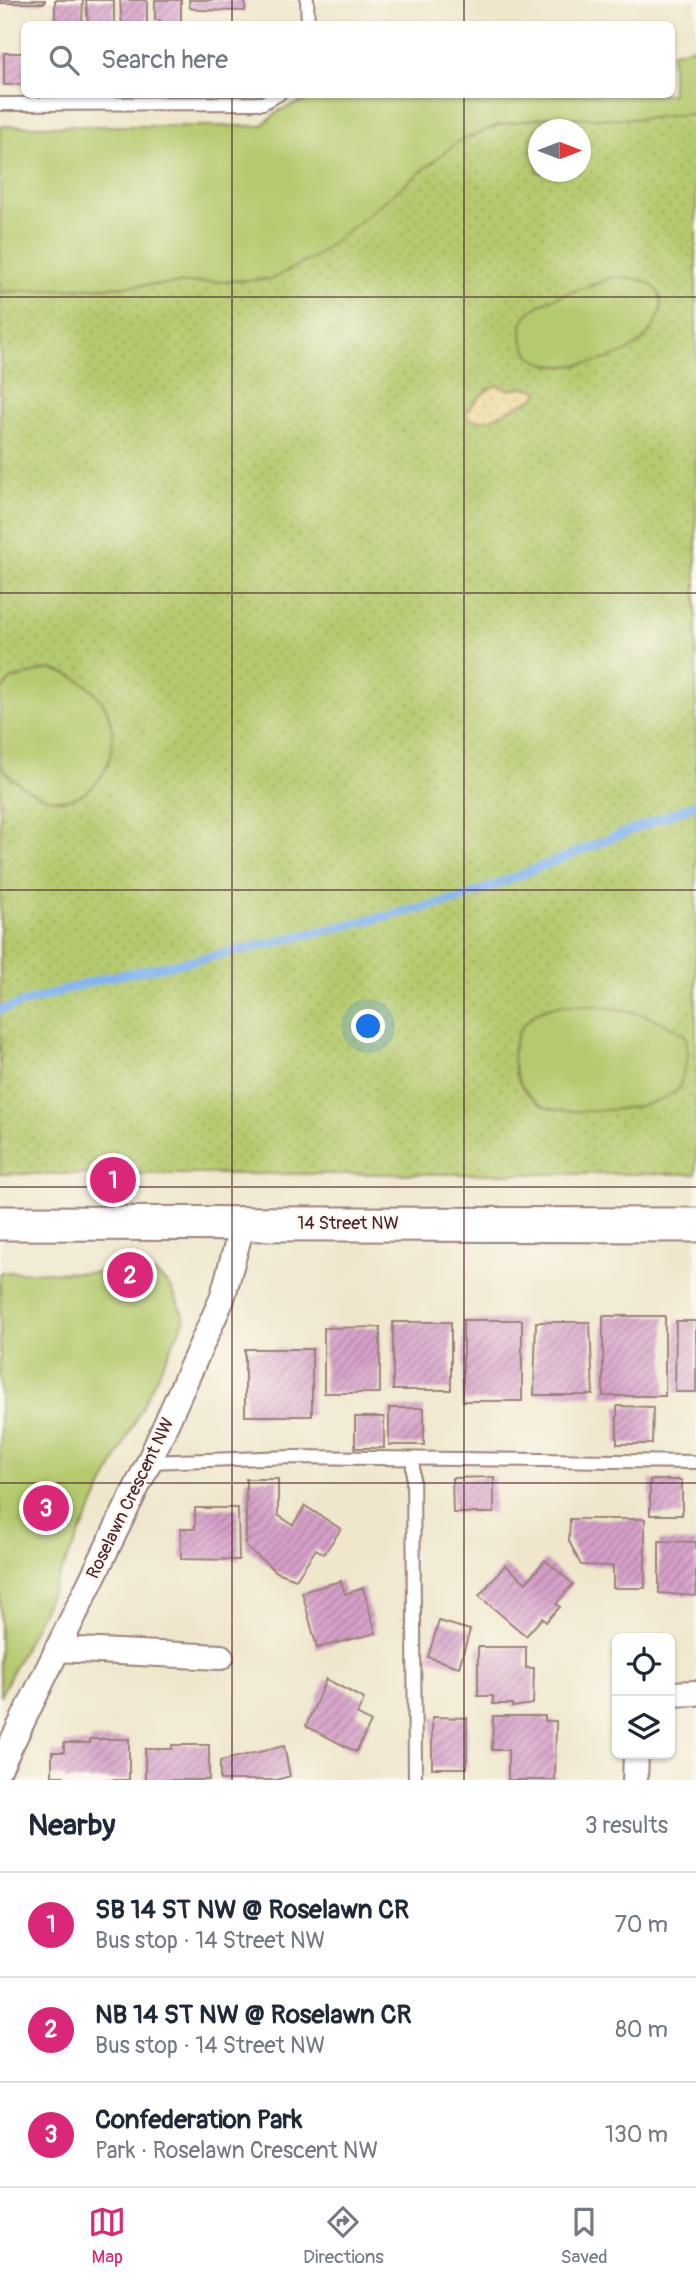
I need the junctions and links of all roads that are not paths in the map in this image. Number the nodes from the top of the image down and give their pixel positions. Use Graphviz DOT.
graph roads {
  1 [pos="307,0"];
  2 [pos="308,21"];
  3 [pos="272,98"];
  4 [pos="0,104"];
  5 [pos="243,1222"];
  6 [pos="0,1223"];
  7 [pos="696,1225"];
  8 [pos="413,1459"];
  9 [pos="149,1462"];
  10 [pos="696,1462"];
  11 [pos="57,1649"];
  12 [pos="221,1657"];
  13 [pos="696,1693"];
  14 [pos="675,1694"];
  15 [pos="635,1759"];
  16 [pos="0,1767"];
  17 [pos="415,1780"];
  18 [pos="635,1780"];
  1 -- 2 [label="lane"];
  3 -- 4 [label="lane"];
  5 -- 6 [label="main road, 14 Street NW"];
  5 -- 7 [label="main road, 14 Street NW"];
  5 -- 9 [label="street, Roselawn Crescent NW"];
  8 -- 9 [label="lane"];
  8 -- 10 [label="lane"];
  8 -- 17 [label="lane"];
  9 -- 11 [label="street, Roselawn Crescent NW"];
  11 -- 12 [label="street"];
  11 -- 16 [label="street, Roselawn Crescent NW"];
  13 -- 14 [label="street"];
  15 -- 18 [label="street"];
}
